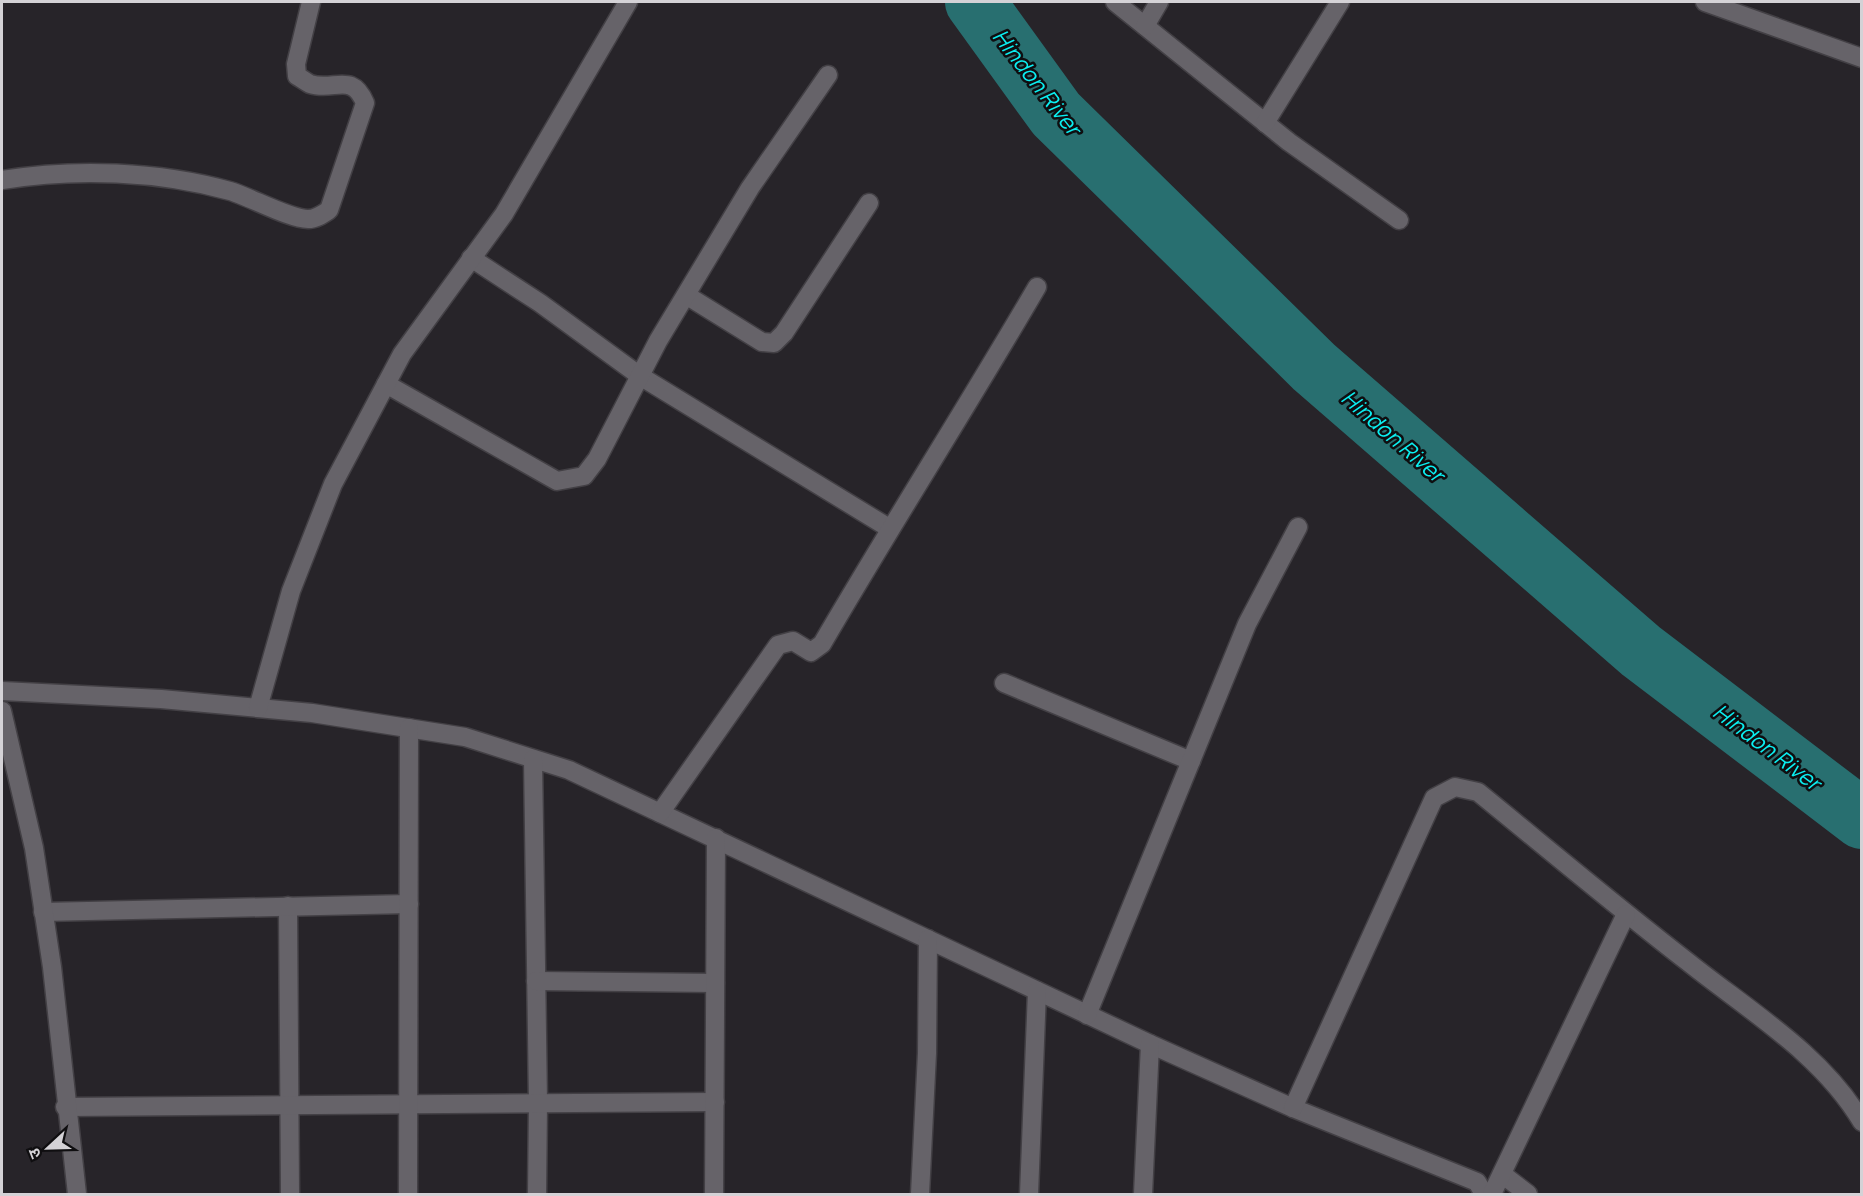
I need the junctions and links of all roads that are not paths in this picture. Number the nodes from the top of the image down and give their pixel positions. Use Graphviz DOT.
graph roads {
  1 [pos="311,2"];
  2 [pos="628,2"];
  3 [pos="1116,2"];
  4 [pos="1159,2"];
  5 [pos="1340,2"];
  6 [pos="1705,2"];
  7 [pos="1145,26"];
  8 [pos="1862,57"];
  9 [pos="828,75"];
  10 [pos="1265,123"];
  11 [pos="2,180"];
  12 [pos="869,203"];
  13 [pos="1399,220"];
  14 [pos="471,258"];
  15 [pos="1037,287"];
  16 [pos="686,295"];
  17 [pos="640,376"];
  18 [pos="386,384"];
  19 [pos="1298,527"];
  20 [pos="889,528"];
  21 [pos="1004,683"];
  22 [pos="2,691"];
  23 [pos="258,708"];
  24 [pos="2,711"];
  25 [pos="409,728"];
  26 [pos="533,759"];
  27 [pos="1191,761"];
  28 [pos="660,813"];
  29 [pos="716,838"];
  30 [pos="409,904"];
  31 [pos="288,906"];
  32 [pos="44,912"];
  33 [pos="1626,914"];
  34 [pos="928,939"];
  35 [pos="536,981"];
  36 [pos="715,983"];
  37 [pos="1037,991"];
  38 [pos="1087,1015"];
  39 [pos="1150,1044"];
  40 [pos="715,1102"];
  41 [pos="287,1104"];
  42 [pos="408,1104"];
  43 [pos="538,1104"];
  44 [pos="65,1107"];
  45 [pos="1293,1108"];
  46 [pos="1862,1122"];
  47 [pos="1502,1174"];
  48 [pos="76,1194"];
  49 [pos="290,1194"];
  50 [pos="408,1194"];
  51 [pos="537,1194"];
  52 [pos="714,1194"];
  53 [pos="920,1194"];
  54 [pos="1029,1194"];
  55 [pos="1143,1194"];
  56 [pos="1484,1194"];
  57 [pos="1492,1194"];
  58 [pos="1528,1194"];
  1 -- 11 [label="street"];
  2 -- 14 [label="street"];
  3 -- 7 [label="street"];
  4 -- 7 [label="street"];
  5 -- 10 [label="street"];
  6 -- 8 [label="street"];
  7 -- 10 [label="street"];
  9 -- 16 [label="street"];
  10 -- 13 [label="street"];
  12 -- 16 [label="street"];
  14 -- 17 [label="street"];
  14 -- 18 [label="street"];
  15 -- 20 [label="street"];
  16 -- 17 [label="street"];
  17 -- 18 [label="street"];
  17 -- 20 [label="street"];
  18 -- 23 [label="street"];
  19 -- 27 [label="street"];
  20 -- 28 [label="street"];
  21 -- 27 [label="street"];
  22 -- 23 [label="street"];
  23 -- 25 [label="street"];
  24 -- 32 [label="street"];
  25 -- 26 [label="street"];
  25 -- 30 [label="street"];
  26 -- 28 [label="street"];
  26 -- 35 [label="street"];
  27 -- 38 [label="street"];
  28 -- 29 [label="street"];
  29 -- 34 [label="street"];
  29 -- 36 [label="street"];
  30 -- 31 [label="street"];
  30 -- 42 [label="street"];
  31 -- 32 [label="street"];
  31 -- 41 [label="street"];
  32 -- 44 [label="street"];
  33 -- 45 [label="street"];
  33 -- 46 [label="street"];
  33 -- 47 [label="street"];
  34 -- 37 [label="street"];
  34 -- 53 [label="street"];
  35 -- 36 [label="street"];
  35 -- 43 [label="street"];
  36 -- 40 [label="street"];
  37 -- 38 [label="street"];
  37 -- 54 [label="street"];
  38 -- 39 [label="street"];
  39 -- 45 [label="street"];
  39 -- 55 [label="street"];
  40 -- 43 [label="street"];
  40 -- 52 [label="street"];
  41 -- 42 [label="street"];
  41 -- 44 [label="street"];
  41 -- 49 [label="street"];
  42 -- 43 [label="street"];
  42 -- 50 [label="street"];
  43 -- 51 [label="street"];
  44 -- 48 [label="street"];
  45 -- 56 [label="street"];
  47 -- 57 [label="street"];
  47 -- 58 [label="street"];
}
